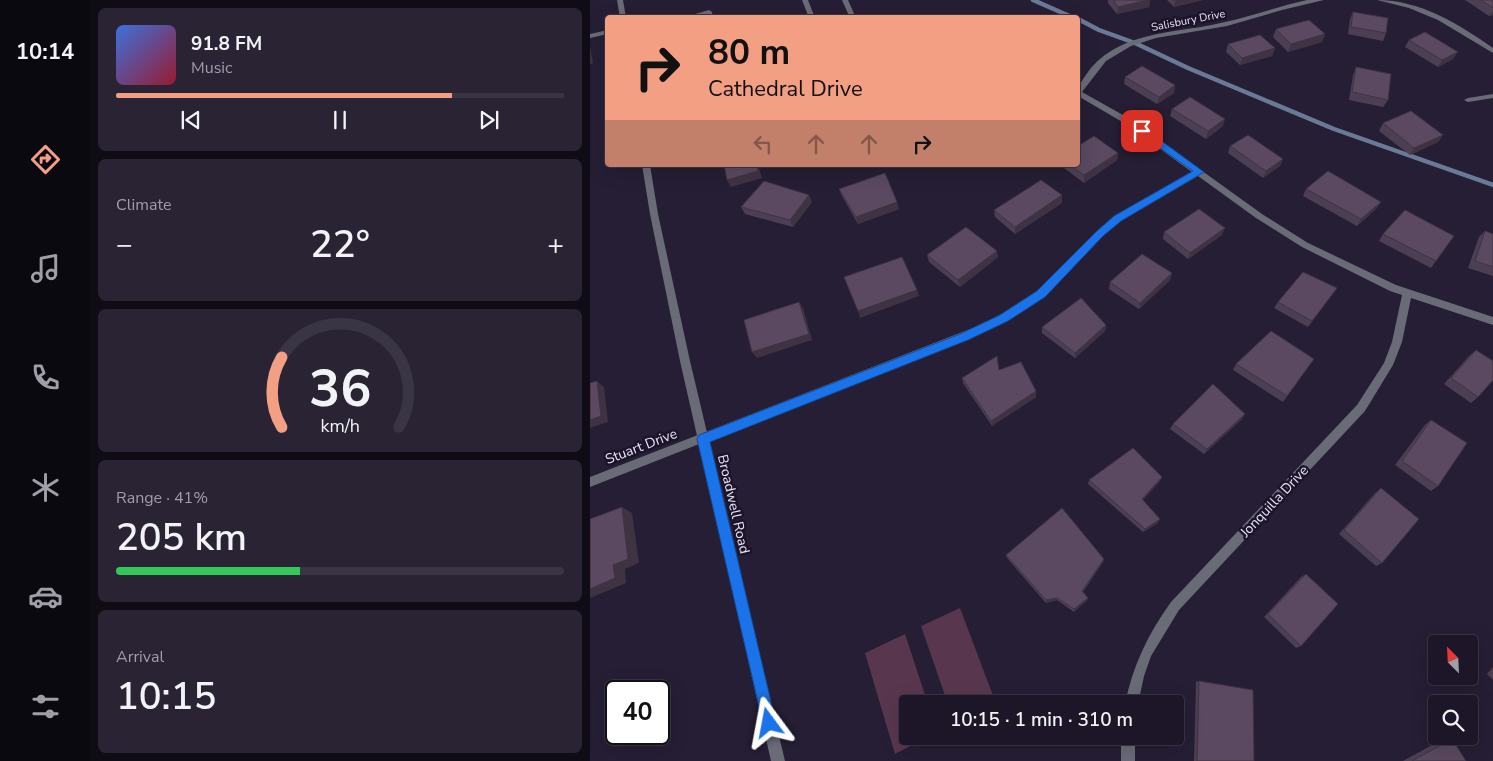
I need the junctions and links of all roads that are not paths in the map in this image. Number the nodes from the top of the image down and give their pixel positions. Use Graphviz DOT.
graph roads {
  1 [pos="620,0"];
  2 [pos="805,0"];
  3 [pos="845,0"];
  4 [pos="1321,0"];
  5 [pos="1380,0"];
  6 [pos="622,15"];
  7 [pos="696,15"];
  8 [pos="710,15"];
  9 [pos="811,15"];
  10 [pos="852,15"];
  11 [pos="605,33"];
  12 [pos="590,36"];
  13 [pos="1493,51"];
  14 [pos="1080,89"];
  15 [pos="1080,93"];
  16 [pos="1493,96"];
  17 [pos="1468,100"];
  18 [pos="646,167"];
  19 [pos="1199,172"];
  20 [pos="1407,293"];
  21 [pos="1493,321"];
  22 [pos="703,439"];
  23 [pos="590,482"];
  24 [pos="1133,695"];
  25 [pos="1128,745"];
  26 [pos="778,761"];
  27 [pos="1128,761"];
  1 -- 6 [label="street"];
  2 -- 9 [label="lane"];
  3 -- 10 [label="lane"];
  4 -- 14 [label="street, Salisbury Drive"];
  5 -- 13 [label="street"];
  7 -- 8 [label="lane"];
  11 -- 12 [label="street"];
  15 -- 19 [label="street"];
  16 -- 17 [label="street"];
  18 -- 22 [label="street, Broadwell Road"];
  19 -- 20 [label="street"];
  19 -- 22 [label="street, Stuart Drive"];
  20 -- 21 [label="street"];
  20 -- 24 [label="street, Jonquilla Drive"];
  22 -- 23 [label="street, Stuart Drive"];
  22 -- 26 [label="street, Broadwell Road"];
  25 -- 27 [label="street"];
}
